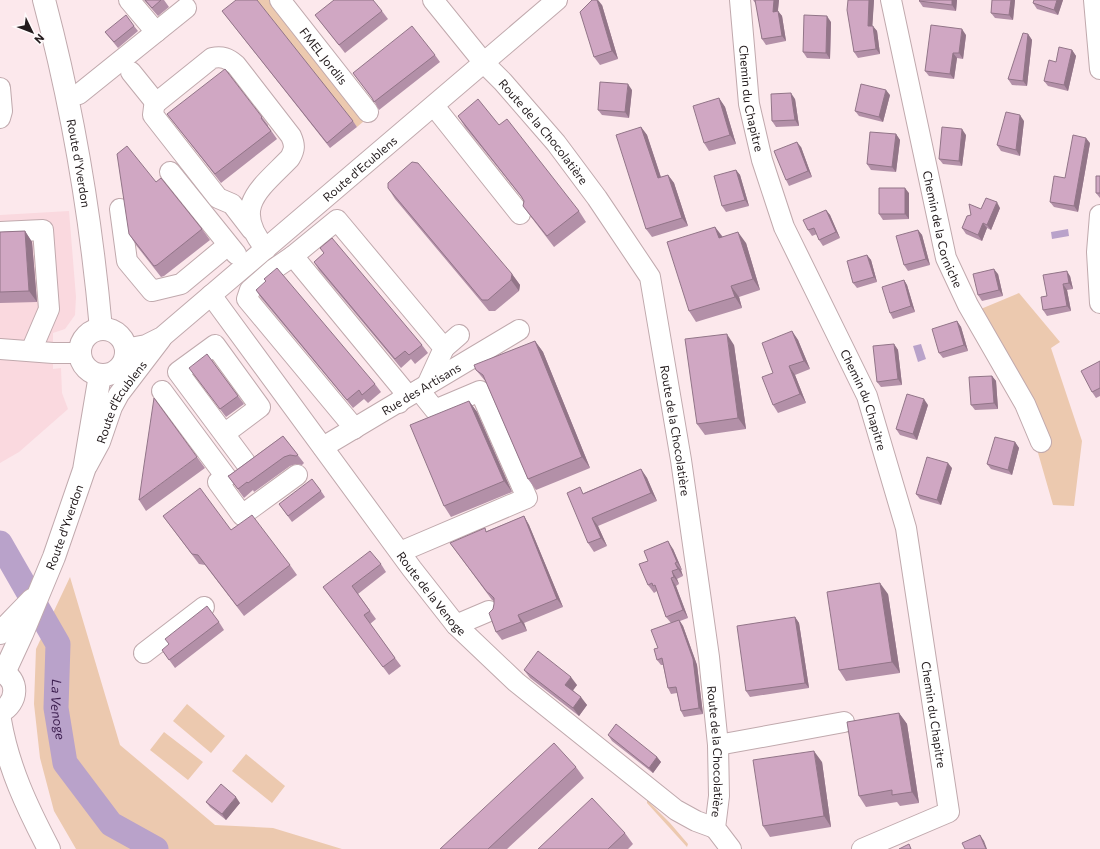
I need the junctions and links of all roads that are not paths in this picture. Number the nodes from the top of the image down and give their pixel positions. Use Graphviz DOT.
graph roads {
  1 [pos="44,0"];
  2 [pos="129,0"];
  3 [pos="280,0"];
  4 [pos="433,0"];
  5 [pos="557,0"];
  6 [pos="740,0"];
  7 [pos="891,0"];
  8 [pos="1094,0"];
  9 [pos="186,8"];
  10 [pos="156,32"];
  11 [pos="484,63"];
  12 [pos="1100,69"];
  13 [pos="130,72"];
  14 [pos="0,88"];
  15 [pos="67,97"];
  16 [pos="156,103"];
  17 [pos="434,106"];
  18 [pos="368,112"];
  19 [pos="0,118"];
  20 [pos="170,172"];
  21 [pos="120,209"];
  22 [pos="520,214"];
  23 [pos="1100,215"];
  24 [pos="252,230"];
  25 [pos="0,232"];
  26 [pos="228,245"];
  27 [pos="266,249"];
  28 [pos="293,256"];
  29 [pos="245,266"];
  30 [pos="211,295"];
  31 [pos="1100,303"];
  32 [pos="101,329"];
  33 [pos="519,330"];
  34 [pos="459,335"];
  35 [pos="162,337"];
  36 [pos="444,348"];
  37 [pos="0,349"];
  38 [pos="126,350"];
  39 [pos="31,351"];
  40 [pos="80,353"];
  41 [pos="100,375"];
  42 [pos="423,388"];
  43 [pos="162,391"];
  44 [pos="399,403"];
  45 [pos="354,429"];
  46 [pos="224,434"];
  47 [pos="1041,442"];
  48 [pos="323,447"];
  49 [pos="245,462"];
  50 [pos="84,470"];
  51 [pos="297,475"];
  52 [pos="218,483"];
  53 [pos="239,529"];
  54 [pos="400,552"];
  55 [pos="204,607"];
  56 [pos="489,611"];
  57 [pos="456,625"];
  58 [pos="11,629"];
  59 [pos="144,653"];
  60 [pos="2,672"];
  61 [pos="0,712"];
  62 [pos="0,720"];
  63 [pos="844,722"];
  64 [pos="718,745"];
  65 [pos="0,766"];
  66 [pos="19,790"];
  67 [pos="715,828"];
  68 [pos="49,849"];
  69 [pos="730,849"];
  70 [pos="862,849"];
  1 -- 15 [label="main road, Route d'Yverdon"];
  2 -- 10 [label="street"];
  3 -- 18 [label="street, FMEL Jordils"];
  4 -- 11 [label="street, Route de la Chocolatière"];
  5 -- 11 [label="street, Route d'Ecublens"];
  6 -- 70 [label="street, Chemin du Chapitre"];
  7 -- 47 [label="street, Chemin de la Corniche"];
  8 -- 12 [label="street"];
  9 -- 10 [label="street"];
  10 -- 15 [label="street"];
  11 -- 17 [label="street, Route d'Ecublens"];
  11 -- 64 [label="street, Route de la Chocolatière"];
  13 -- 16 [label="street"];
  14 -- 19 [label="street"];
  15 -- 32 [label="main road, Route d'Yverdon"];
  16 -- 24 [label="street"];
  16 -- 24 [label="street"];
  17 -- 22 [label="street"];
  17 -- 27 [label="street, Route d'Ecublens"];
  20 -- 26 [label="street"];
  21 -- 26 [label="street"];
  23 -- 31 [label="street"];
  24 -- 27 [label="street"];
  25 -- 39 [label="street"];
  26 -- 29 [label="street"];
  27 -- 29 [label="street, Route d'Ecublens"];
  28 -- 36 [label="street"];
  28 -- 44 [label="street"];
  28 -- 45 [label="street"];
  29 -- 30 [label="street, Route d'Ecublens"];
  30 -- 35 [label="street, Route d'Ecublens"];
  30 -- 48 [label="street, Route de la Venoge"];
  32 -- 38 [label="main road"];
  32 -- 40 [label="main road"];
  33 -- 42 [label="street, Rue des Artisans"];
  34 -- 36 [label="street"];
  35 -- 38 [label="street, Route d'Ecublens"];
  35 -- 50 [label="street, Route d'Ecublens"];
  36 -- 42 [label="street"];
  37 -- 39 [label="street"];
  38 -- 41 [label="main road"];
  39 -- 40 [label="street"];
  40 -- 41 [label="main road"];
  41 -- 50 [label="main road, Route d'Yverdon"];
  42 -- 44 [label="street, Rue des Artisans"];
  42 -- 54 [label="street"];
  43 -- 52 [label="street"];
  44 -- 45 [label="street, Rue des Artisans"];
  45 -- 48 [label="street, Rue des Artisans"];
  46 -- 49 [label="street"];
  48 -- 54 [label="street, Route de la Venoge"];
  50 -- 58 [label="main road, Route d'Yverdon"];
  51 -- 52 [label="street"];
  52 -- 53 [label="street"];
  54 -- 57 [label="street, Route de la Venoge"];
  55 -- 59 [label="street"];
  56 -- 57 [label="street"];
  57 -- 67 [label="street, Route de la Venoge"];
  58 -- 60 [label="main road, Route d'Yverdon"];
  60 -- 61 [label="main road"];
  62 -- 66 [label="main road"];
  63 -- 64 [label="street"];
  64 -- 67 [label="street, Route de la Chocolatière"];
  65 -- 66 [label="main road"];
  66 -- 68 [label="main road"];
  67 -- 69 [label="street, Route de la Chocolatière"];
}
